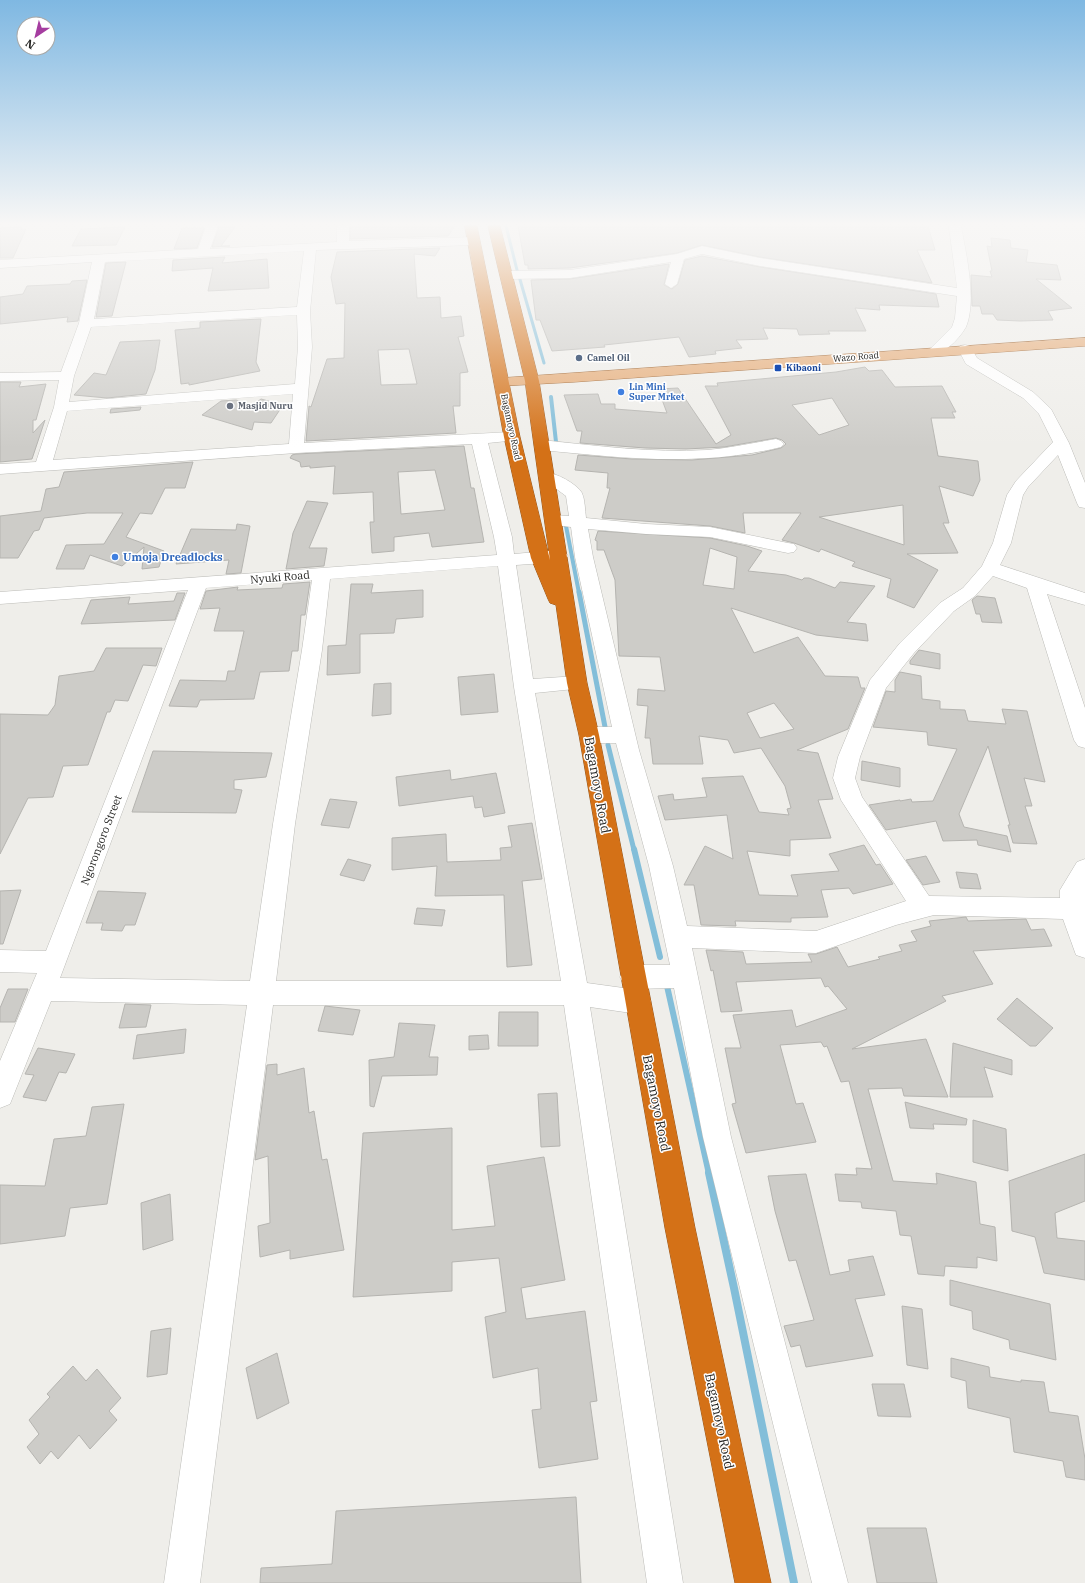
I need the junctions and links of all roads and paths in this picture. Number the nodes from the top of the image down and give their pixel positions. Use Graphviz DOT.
graph roads {
  1 [pos="91,300"];
  2 [pos="304,300"];
  3 [pos="485,300"];
  4 [pos="512,300"];
  5 [pos="962,300"];
  6 [pos="303,311"];
  7 [pos="86,323"];
  8 [pos="1085,342"];
  9 [pos="965,349"];
  10 [pos="936,350"];
  11 [pos="67,376"];
  12 [pos="0,377"];
  13 [pos="532,381"];
  14 [pos="501,382"];
  15 [pos="301,386"];
  16 [pos="61,406"];
  17 [pos="512,437"];
  18 [pos="479,439"];
  19 [pos="1061,443"];
  20 [pos="776,444"];
  21 [pos="542,445"];
  22 [pos="296,448"];
  23 [pos="43,466"];
  24 [pos="0,469"];
  25 [pos="547,476"];
  26 [pos="1085,503"];
  27 [pos="566,521"];
  28 [pos="788,548"];
  29 [pos="559,556"];
  30 [pos="540,558"];
  31 [pos="505,560"];
  32 [pos="990,568"];
  33 [pos="322,573"];
  34 [pos="200,584"];
  35 [pos="1035,584"];
  36 [pos="0,598"];
  37 [pos="1085,599"];
  38 [pos="567,622"];
  39 [pos="577,683"];
  40 [pos="524,687"];
  41 [pos="589,735"];
  42 [pos="624,735"];
  43 [pos="1085,740"];
  44 [pos="1085,869"];
  45 [pos="922,906"];
  46 [pos="1072,909"];
  47 [pos="677,937"];
  48 [pos="1085,946"];
  49 [pos="0,961"];
  50 [pos="54,962"];
  51 [pos="685,976"];
  52 [pos="42,989"];
  53 [pos="635,990"];
  54 [pos="261,993"];
  55 [pos="575,993"];
  56 [pos="0,1094"];
  57 [pos="182,1583"];
  58 [pos="665,1583"];
  59 [pos="753,1583"];
  60 [pos="830,1583"];
  1 -- 7 [label="street"];
  2 -- 6 [label="street"];
  3 -- 14 [label="highway, Bagamoyo Road"];
  4 -- 13 [label="highway"];
  5 -- 10 [label="street"];
  6 -- 7 [label="street"];
  6 -- 15 [label="street"];
  7 -- 11 [label="street"];
  8 -- 9 [label="main road, Wazo Road"];
  9 -- 10 [label="main road, Wazo Road"];
  9 -- 19 [label="street"];
  10 -- 13 [label="main road, Wazo Road"];
  11 -- 12 [label="street"];
  11 -- 16 [label="street"];
  13 -- 14 [label="main road, Wazo Road"];
  13 -- 21 [label="highway"];
  14 -- 17 [label="highway, Bagamoyo Road"];
  15 -- 16 [label="street"];
  15 -- 22 [label="street"];
  16 -- 23 [label="street"];
  17 -- 18 [label="street"];
  17 -- 30 [label="highway, Bagamoyo Road"];
  18 -- 22 [label="street"];
  18 -- 31 [label="street"];
  19 -- 26 [label="street"];
  19 -- 32 [label="street"];
  20 -- 21 [label="street"];
  21 -- 25 [label="highway"];
  22 -- 23 [label="street"];
  23 -- 24 [label="street"];
  25 -- 27 [label="street"];
  27 -- 28 [label="street"];
  27 -- 29 [label="highway, Bagamoyo Road"];
  27 -- 42 [label="street"];
  29 -- 30 [label="street, Nyuki Road"];
  29 -- 38 [label="highway, Bagamoyo Road"];
  30 -- 31 [label="street, Nyuki Road"];
  30 -- 38 [label="highway, Bagamoyo Road"];
  31 -- 33 [label="street, Nyuki Road"];
  31 -- 40 [label="street"];
  32 -- 35 [label="street"];
  32 -- 45 [label="street"];
  33 -- 34 [label="street, Nyuki Road"];
  33 -- 54 [label="street"];
  34 -- 36 [label="street, Nyuki Road"];
  34 -- 50 [label="street, Ngorongoro Street"];
  35 -- 37 [label="street"];
  35 -- 43 [label="street"];
  38 -- 39 [label="highway, Bagamoyo Road"];
  39 -- 40 [label="street"];
  39 -- 41 [label="highway, Bagamoyo Road"];
  40 -- 55 [label="street"];
  41 -- 42 [label="street"];
  41 -- 53 [label="highway, Bagamoyo Road"];
  42 -- 47 [label="street"];
  44 -- 46 [label="street"];
  45 -- 46 [label="street"];
  45 -- 47 [label="street"];
  46 -- 48 [label="street"];
  47 -- 51 [label="street"];
  49 -- 50 [label="street"];
  50 -- 52 [label="street, Ngorongoro Street"];
  51 -- 53 [label="street"];
  51 -- 60 [label="street"];
  52 -- 54 [label="street"];
  52 -- 56 [label="street, Ngorongoro Street"];
  53 -- 55 [label="street"];
  53 -- 59 [label="highway, Bagamoyo Road"];
  54 -- 55 [label="street"];
  54 -- 57 [label="street"];
  55 -- 58 [label="street"];
}
